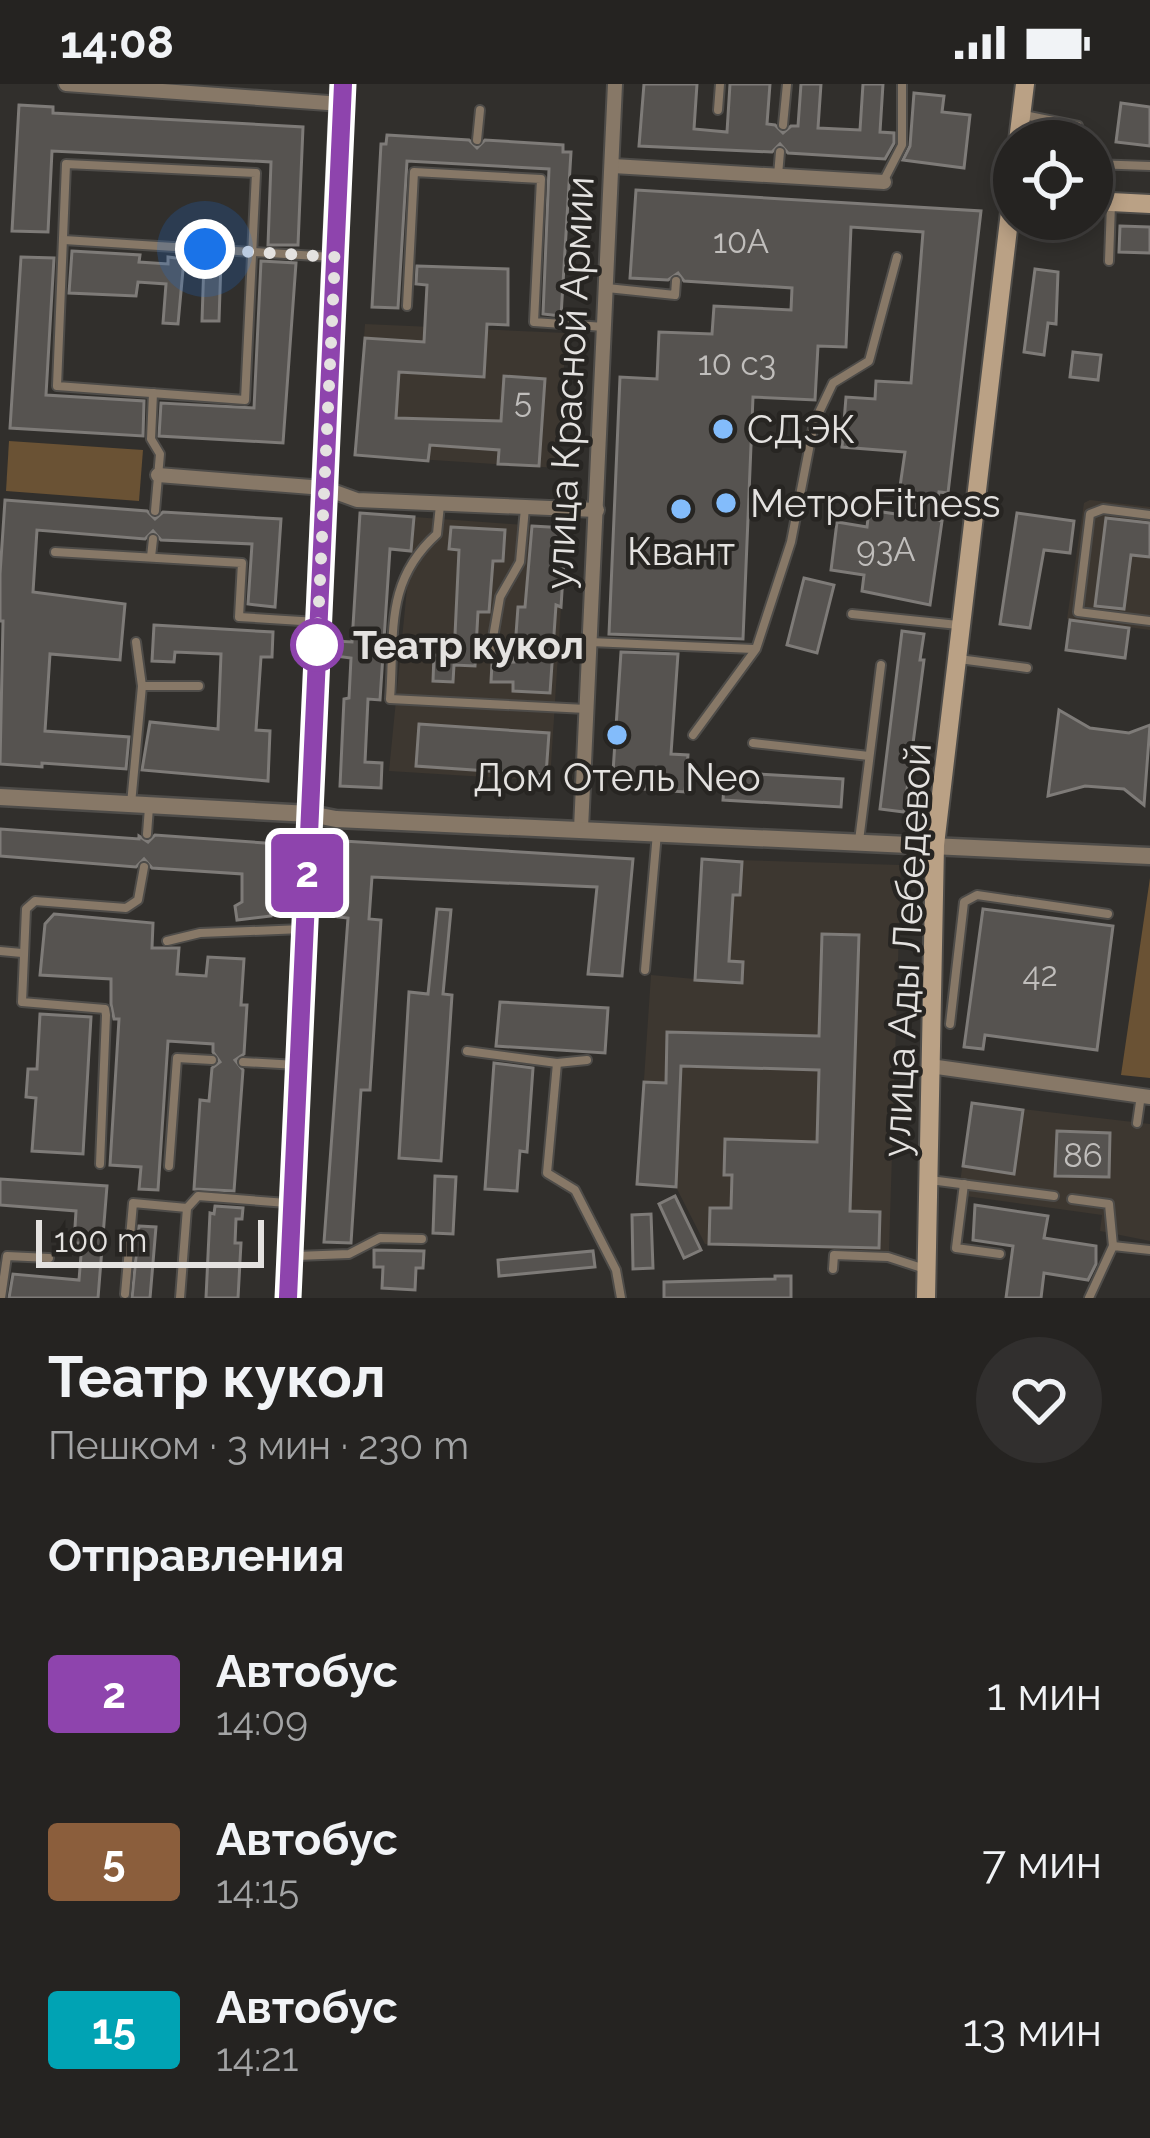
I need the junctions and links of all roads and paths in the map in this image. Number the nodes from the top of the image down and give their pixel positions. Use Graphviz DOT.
graph roads {
  1 [pos="66,84"];
  2 [pos="615,84"];
  3 [pos="720,84"];
  4 [pos="787,84"];
  5 [pos="902,84"];
  6 [pos="1025,84"];
  7 [pos="342,94"];
  8 [pos="480,110"];
  9 [pos="718,110"];
  10 [pos="1021,115"];
  11 [pos="1020,120"];
  12 [pos="1062,120"];
  13 [pos="783,125"];
  14 [pos="477,140"];
  15 [pos="780,152"];
  16 [pos="1113,165"];
  17 [pos="613,166"];
  18 [pos="1150,166"];
  19 [pos="778,175"];
  20 [pos="884,182"];
  21 [pos="1113,202"];
  22 [pos="1150,204"];
  23 [pos="64,240"];
  24 [pos="1007,240"];
  25 [pos="1107,240"];
  26 [pos="252,252"];
  27 [pos="335,257"];
  28 [pos="897,257"];
  29 [pos="1109,261"];
  30 [pos="676,281"];
  31 [pos="608,288"];
  32 [pos="407,306"];
  33 [pos="605,327"];
  34 [pos="153,393"];
  35 [pos="158,475"];
  36 [pos="324,488"];
  37 [pos="440,503"];
  38 [pos="525,507"];
  39 [pos="596,510"];
  40 [pos="154,511"];
  41 [pos="1150,515"];
  42 [pos="153,539"];
  43 [pos="55,551"];
  44 [pos="152,557"];
  45 [pos="852,614"];
  46 [pos="1150,621"];
  47 [pos="318,622"];
  48 [pos="961,626"];
  49 [pos="136,642"];
  50 [pos="590,642"];
  51 [pos="756,649"];
  52 [pos="490,655"];
  53 [pos="957,658"];
  54 [pos="881,664"];
  55 [pos="1027,668"];
  56 [pos="142,686"];
  57 [pos="199,686"];
  58 [pos="586,709"];
  59 [pos="693,735"];
  60 [pos="753,743"];
  61 [pos="869,756"];
  62 [pos="0,797"];
  63 [pos="140,805"];
  64 [pos="310,814"];
  65 [pos="581,829"];
  66 [pos="657,832"];
  67 [pos="147,834"];
  68 [pos="860,841"];
  69 [pos="935,844"];
  70 [pos="1150,856"];
  71 [pos="144,867"];
  72 [pos="1108,914"];
  73 [pos="304,929"];
  74 [pos="167,941"];
  75 [pos="0,951"];
  76 [pos="933,952"];
  77 [pos="22,953"];
  78 [pos="959,955"];
  79 [pos="645,970"];
  80 [pos="950,1024"];
  81 [pos="467,1051"];
  82 [pos="212,1060"];
  83 [pos="587,1060"];
  84 [pos="243,1062"];
  85 [pos="557,1063"];
  86 [pos="298,1065"];
  87 [pos="930,1066"];
  88 [pos="1146,1096"];
  89 [pos="1137,1123"];
  90 [pos="100,1164"];
  91 [pos="169,1166"];
  92 [pos="928,1180"];
  93 [pos="964,1184"];
  94 [pos="1054,1196"];
  95 [pos="1072,1199"];
  96 [pos="292,1203"];
  97 [pos="187,1208"];
  98 [pos="422,1239"];
  99 [pos="1113,1246"];
  100 [pos="1150,1250"];
  101 [pos="1000,1255"];
  102 [pos="290,1257"];
  103 [pos="49,1258"];
  104 [pos="833,1269"];
  105 [pos="926,1270"];
  106 [pos="1,1283"];
  107 [pos="125,1294"];
  108 [pos="1,1298"];
  109 [pos="179,1298"];
  110 [pos="288,1298"];
  111 [pos="621,1298"];
  112 [pos="926,1298"];
  113 [pos="1089,1298"];
  1 -- 7 [label="street"];
  2 -- 17 [label="street, улица Красной Армии"];
  3 -- 9 [label="lane"];
  4 -- 13 [label="lane"];
  5 -- 20 [label="lane"];
  6 -- 10 [label="main road"];
  7 -- 27 [label="main road"];
  8 -- 14 [label="lane"];
  10 -- 11 [label="main road"];
  10 -- 12 [label="lane"];
  15 -- 19 [label="lane"];
  16 -- 18 [label="lane"];
  17 -- 19 [label="street"];
  17 -- 31 [label="street, улица Красной Армии"];
  19 -- 20 [label="street"];
  21 -- 22 [label="main road"];
  23 -- 26 [label="lane"];
  23 -- 26 [label="lane"];
  23 -- 34 [label="lane"];
  24 -- 48 [label="main road, улица Ады Лебедевой"];
  25 -- 29 [label="lane"];
  26 -- 27 [label="lane"];
  26 -- 34 [label="lane"];
  27 -- 36 [label="main road"];
  28 -- 51 [label="lane"];
  30 -- 31 [label="lane"];
  31 -- 33 [label="street, улица Красной Армии"];
  32 -- 33 [label="lane"];
  33 -- 39 [label="street, улица Красной Армии"];
  34 -- 35 [label="lane"];
  35 -- 36 [label="street"];
  35 -- 40 [label="lane"];
  36 -- 37 [label="street"];
  36 -- 47 [label="main road"];
  37 -- 38 [label="street"];
  37 -- 58 [label="lane"];
  38 -- 39 [label="street"];
  38 -- 52 [label="lane"];
  39 -- 50 [label="street, улица Красной Армии"];
  41 -- 46 [label="lane"];
  42 -- 44 [label="lane"];
  43 -- 44 [label="lane"];
  44 -- 47 [label="lane"];
  45 -- 48 [label="lane"];
  47 -- 64 [label="main road"];
  48 -- 53 [label="main road, улица Ады Лебедевой"];
  49 -- 56 [label="lane"];
  50 -- 51 [label="lane"];
  50 -- 58 [label="street, улица Красной Армии"];
  51 -- 59 [label="lane"];
  53 -- 55 [label="lane"];
  53 -- 69 [label="main road, улица Ады Лебедевой"];
  54 -- 61 [label="lane"];
  56 -- 57 [label="lane"];
  56 -- 63 [label="lane"];
  58 -- 65 [label="street, улица Красной Армии"];
  60 -- 61 [label="lane"];
  61 -- 68 [label="lane"];
  62 -- 63 [label="street"];
  63 -- 64 [label="street"];
  63 -- 67 [label="lane"];
  64 -- 65 [label="street"];
  64 -- 73 [label="main road"];
  65 -- 66 [label="street"];
  66 -- 68 [label="street"];
  66 -- 79 [label="lane"];
  68 -- 69 [label="street"];
  69 -- 70 [label="street"];
  69 -- 76 [label="main road, улица Ады Лебедевой"];
  71 -- 77 [label="lane"];
  72 -- 78 [label="lane"];
  73 -- 74 [label="lane"];
  73 -- 86 [label="main road"];
  75 -- 77 [label="lane"];
  76 -- 78 [label="lane"];
  76 -- 87 [label="main road, улица Ады Лебедевой"];
  77 -- 90 [label="lane"];
  78 -- 80 [label="lane"];
  81 -- 85 [label="lane"];
  82 -- 91 [label="lane"];
  83 -- 85 [label="lane"];
  84 -- 86 [label="lane"];
  85 -- 111 [label="lane"];
  86 -- 96 [label="main road"];
  87 -- 88 [label="street"];
  87 -- 92 [label="main road, улица Ады Лебедевой"];
  88 -- 89 [label="lane"];
  92 -- 93 [label="lane"];
  92 -- 105 [label="main road, улица Ады Лебедевой"];
  93 -- 94 [label="lane"];
  93 -- 101 [label="lane"];
  95 -- 99 [label="lane"];
  96 -- 97 [label="lane"];
  96 -- 102 [label="main road"];
  97 -- 107 [label="lane"];
  97 -- 109 [label="lane"];
  98 -- 102 [label="lane"];
  99 -- 100 [label="lane"];
  99 -- 113 [label="lane"];
  102 -- 110 [label="main road"];
  103 -- 106 [label="lane"];
  104 -- 105 [label="lane"];
  105 -- 112 [label="main road, улица Ады Лебедевой"];
  106 -- 108 [label="lane"];
}
